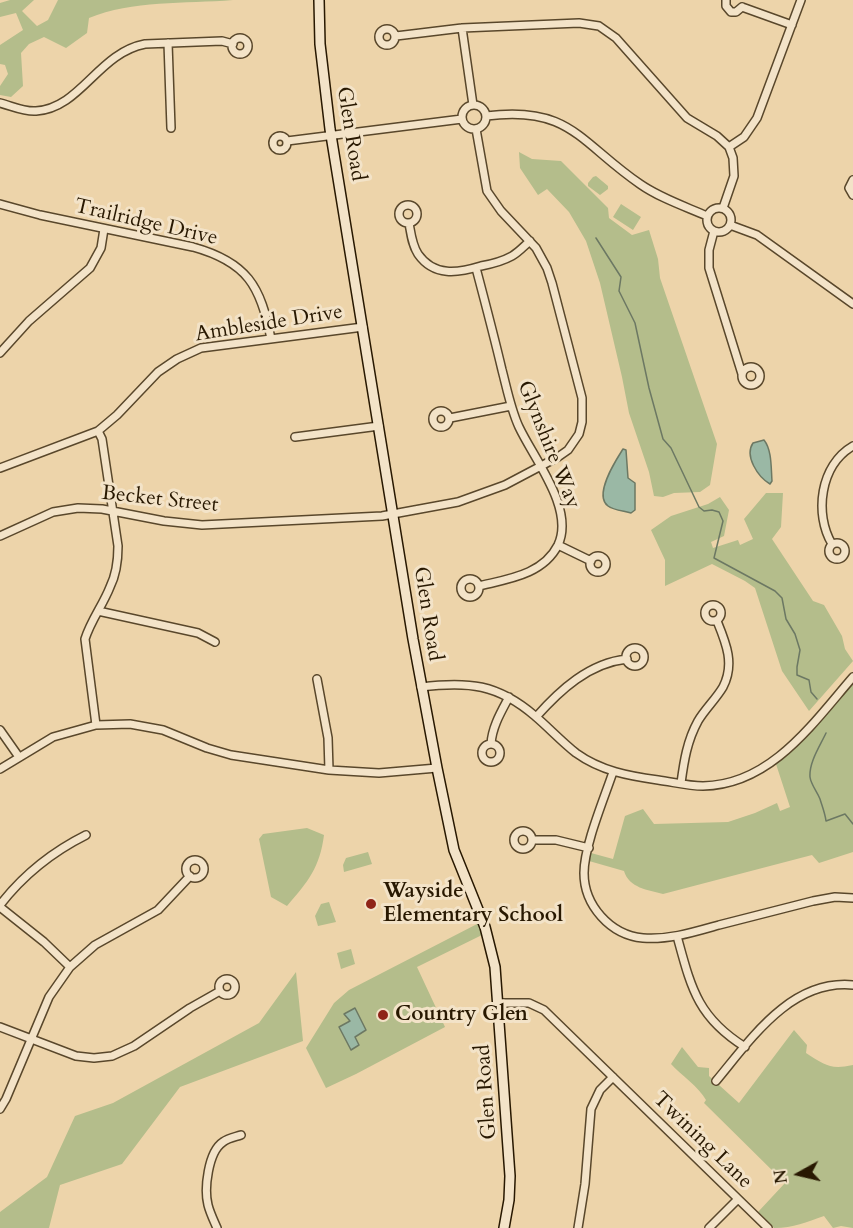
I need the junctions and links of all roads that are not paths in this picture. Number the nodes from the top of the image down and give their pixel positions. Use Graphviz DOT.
graph roads {
  1 [pos="319,0"];
  2 [pos="726,0"];
  3 [pos="801,0"];
  4 [pos="742,3"];
  5 [pos="792,25"];
  6 [pos="462,28"];
  7 [pos="396,36"];
  8 [pos="168,43"];
  9 [pos="233,44"];
  10 [pos="0,103"];
  11 [pos="473,105"];
  12 [pos="486,116"];
  13 [pos="462,119"];
  14 [pos="171,128"];
  15 [pos="476,129"];
  16 [pos="331,136"];
  17 [pos="287,141"];
  18 [pos="729,147"];
  19 [pos="853,180"];
  20 [pos="853,195"];
  21 [pos="0,204"];
  22 [pos="723,208"];
  23 [pos="707,216"];
  24 [pos="409,223"];
  25 [pos="730,225"];
  26 [pos="104,229"];
  27 [pos="714,231"];
  28 [pos="530,241"];
  29 [pos="476,268"];
  30 [pos="853,304"];
  31 [pos="363,327"];
  32 [pos="271,339"];
  33 [pos="0,353"];
  34 [pos="742,374"];
  35 [pos="512,406"];
  36 [pos="450,418"];
  37 [pos="379,426"];
  38 [pos="98,431"];
  39 [pos="296,437"];
  40 [pos="853,446"];
  41 [pos="540,467"];
  42 [pos="0,468"];
  43 [pos="113,512"];
  44 [pos="393,513"];
  45 [pos="0,536"];
  46 [pos="832,544"];
  47 [pos="558,545"];
  48 [pos="591,561"];
  49 [pos="479,586"];
  50 [pos="98,612"];
  51 [pos="717,621"];
  52 [pos="215,642"];
  53 [pos="627,659"];
  54 [pos="853,677"];
  55 [pos="316,679"];
  56 [pos="421,687"];
  57 [pos="509,697"];
  58 [pos="536,717"];
  59 [pos="96,725"];
  60 [pos="0,730"];
  61 [pos="490,744"];
  62 [pos="19,757"];
  63 [pos="437,768"];
  64 [pos="0,770"];
  65 [pos="329,770"];
  66 [pos="613,772"];
  67 [pos="681,783"];
  68 [pos="86,835"];
  69 [pos="532,840"];
  70 [pos="589,848"];
  71 [pos="190,876"];
  72 [pos="853,898"];
  73 [pos="0,906"];
  74 [pos="677,936"];
  75 [pos="70,967"];
  76 [pos="853,985"];
  77 [pos="220,991"];
  78 [pos="499,1003"];
  79 [pos="0,1028"];
  80 [pos="31,1038"];
  81 [pos="745,1047"];
  82 [pos="613,1077"];
  83 [pos="716,1081"];
  84 [pos="0,1109"];
  85 [pos="241,1135"];
  86 [pos="738,1199"];
  87 [pos="217,1228"];
  88 [pos="504,1228"];
  89 [pos="578,1228"];
  90 [pos="709,1228"];
  91 [pos="768,1228"];
  1 -- 16 [label="main road, Glen Road"];
  2 -- 4 [label="street"];
  3 -- 5 [label="street"];
  4 -- 5 [label="street"];
  5 -- 18 [label="street"];
  6 -- 7 [label="street"];
  6 -- 11 [label="street"];
  6 -- 18 [label="street"];
  8 -- 9 [label="street"];
  8 -- 10 [label="street"];
  8 -- 14 [label="street"];
  11 -- 12 [label="street"];
  11 -- 13 [label="street"];
  12 -- 15 [label="street"];
  12 -- 23 [label="street"];
  13 -- 15 [label="street"];
  13 -- 16 [label="street"];
  15 -- 28 [label="street, Becket Street"];
  16 -- 17 [label="street"];
  16 -- 31 [label="main road, Glen Road"];
  18 -- 22 [label="street"];
  19 -- 20 [label="street"];
  21 -- 26 [label="street, Trailridge Drive"];
  22 -- 23 [label="street"];
  22 -- 25 [label="street"];
  23 -- 27 [label="street"];
  24 -- 29 [label="street"];
  25 -- 27 [label="street"];
  25 -- 30 [label="street"];
  26 -- 32 [label="street, Trailridge Drive"];
  26 -- 33 [label="street"];
  27 -- 34 [label="street"];
  28 -- 29 [label="street"];
  28 -- 41 [label="street, Becket Street"];
  29 -- 35 [label="street, Glynshire Way"];
  31 -- 32 [label="street, Ambleside Drive"];
  31 -- 37 [label="main road, Glen Road"];
  32 -- 38 [label="street, Ambleside Drive"];
  35 -- 36 [label="street"];
  35 -- 41 [label="street, Glynshire Way"];
  37 -- 39 [label="street"];
  37 -- 44 [label="main road, Glen Road"];
  38 -- 42 [label="street, Ambleside Drive"];
  38 -- 43 [label="street"];
  40 -- 46 [label="street"];
  41 -- 44 [label="street, Becket Street"];
  41 -- 47 [label="street, Glynshire Way"];
  43 -- 44 [label="street, Becket Street"];
  43 -- 45 [label="street, Becket Street"];
  43 -- 50 [label="street"];
  44 -- 56 [label="main road, Glen Road"];
  47 -- 48 [label="street"];
  47 -- 49 [label="street"];
  50 -- 52 [label="street"];
  50 -- 59 [label="street"];
  51 -- 67 [label="street"];
  53 -- 58 [label="street"];
  54 -- 67 [label="street"];
  55 -- 65 [label="street"];
  56 -- 57 [label="street"];
  56 -- 63 [label="main road, Glen Road"];
  57 -- 58 [label="street"];
  57 -- 61 [label="street"];
  58 -- 66 [label="street"];
  59 -- 62 [label="street"];
  59 -- 65 [label="street"];
  60 -- 62 [label="street"];
  62 -- 64 [label="street"];
  63 -- 65 [label="street"];
  63 -- 78 [label="main road, Glen Road"];
  66 -- 67 [label="street"];
  66 -- 70 [label="street"];
  68 -- 73 [label="street"];
  69 -- 70 [label="street"];
  70 -- 74 [label="street"];
  71 -- 75 [label="street"];
  72 -- 74 [label="street"];
  73 -- 75 [label="street"];
  74 -- 81 [label="street"];
  75 -- 80 [label="street"];
  76 -- 81 [label="street"];
  77 -- 80 [label="street"];
  78 -- 82 [label="street, Twining Lane"];
  78 -- 88 [label="main road, Glen Road"];
  79 -- 80 [label="street"];
  80 -- 84 [label="street"];
  81 -- 83 [label="street"];
  82 -- 86 [label="street, Twining Lane"];
  82 -- 89 [label="street"];
  85 -- 87 [label="street"];
  86 -- 90 [label="street"];
  86 -- 91 [label="street, Twining Lane"];
}
